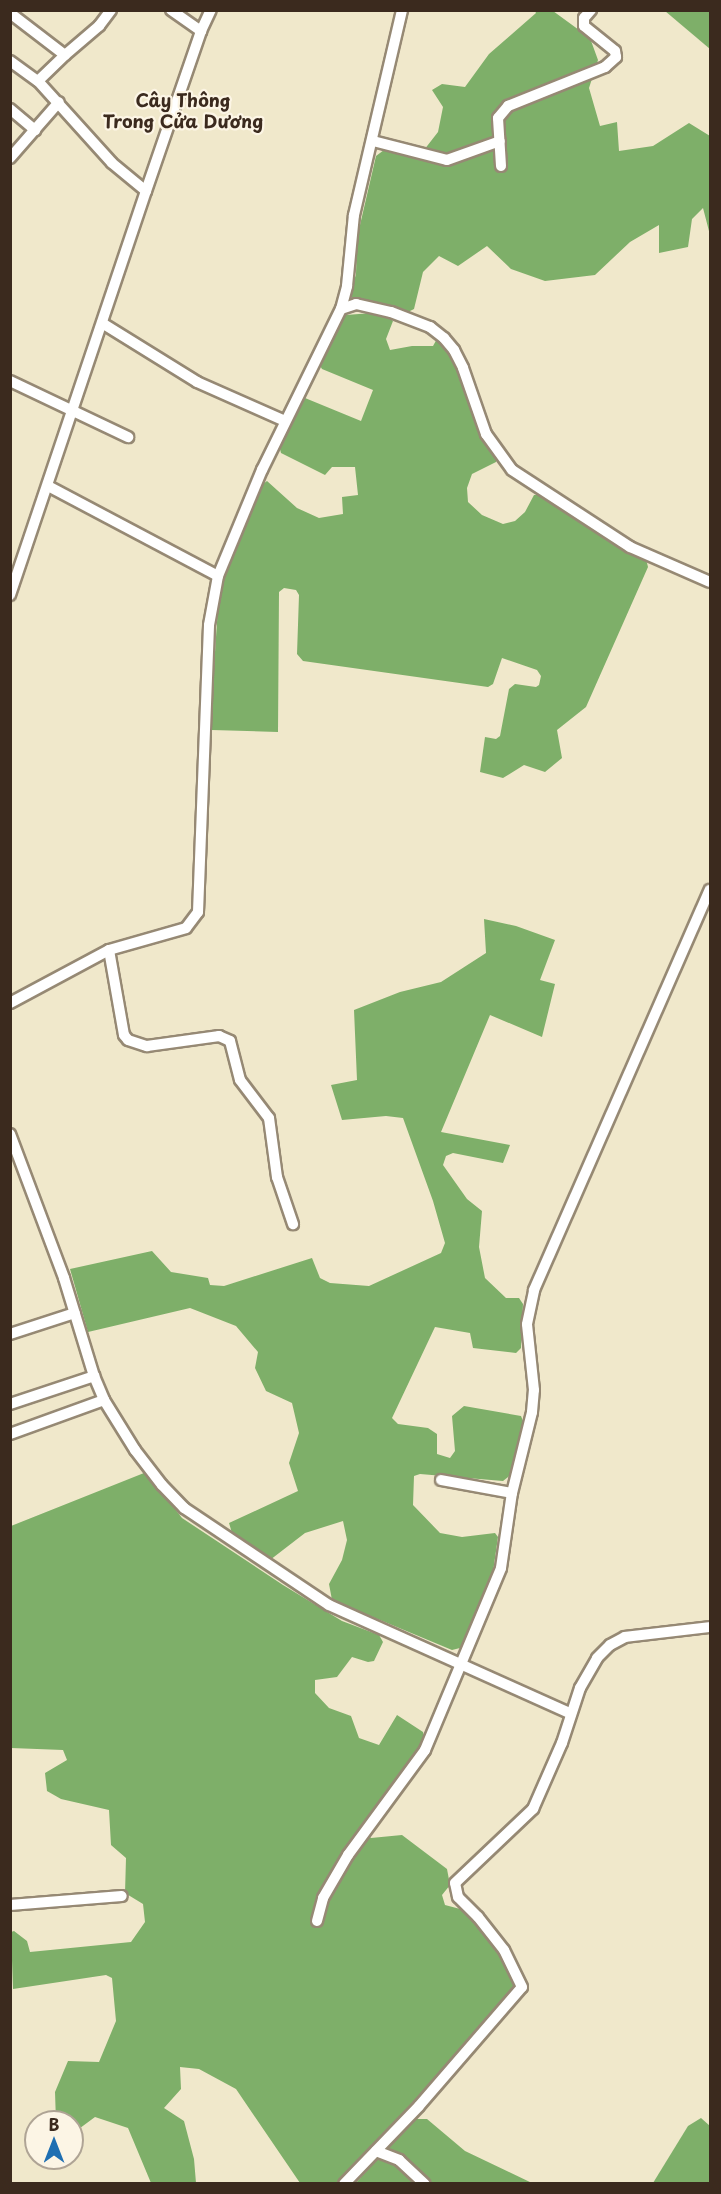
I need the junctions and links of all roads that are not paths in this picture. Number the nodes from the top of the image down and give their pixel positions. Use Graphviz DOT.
graph roads {
  1 [pos="111,10"];
  2 [pos="171,10"];
  3 [pos="211,10"];
  4 [pos="402,10"];
  5 [pos="591,10"];
  6 [pos="10,13"];
  7 [pos="201,31"];
  8 [pos="65,55"];
  9 [pos="10,61"];
  10 [pos="38,81"];
  11 [pos="59,102"];
  12 [pos="10,109"];
  13 [pos="35,130"];
  14 [pos="373,141"];
  15 [pos="500,141"];
  16 [pos="10,158"];
  17 [pos="501,166"];
  18 [pos="146,191"];
  19 [pos="342,309"];
  20 [pos="102,323"];
  21 [pos="10,381"];
  22 [pos="71,410"];
  23 [pos="285,421"];
  24 [pos="128,437"];
  25 [pos="48,486"];
  26 [pos="218,576"];
  27 [pos="711,582"];
  28 [pos="10,596"];
  29 [pos="711,890"];
  30 [pos="109,950"];
  31 [pos="10,1003"];
  32 [pos="10,1134"];
  33 [pos="293,1224"];
  34 [pos="75,1313"];
  35 [pos="10,1334"];
  36 [pos="94,1377"];
  37 [pos="104,1400"];
  38 [pos="10,1404"];
  39 [pos="10,1434"];
  40 [pos="441,1480"];
  41 [pos="512,1493"];
  42 [pos="711,1627"];
  43 [pos="461,1664"];
  44 [pos="571,1714"];
  45 [pos="122,1896"];
  46 [pos="10,1905"];
  47 [pos="317,1921"];
  48 [pos="376,2151"];
  49 [pos="344,2184"];
  50 [pos="425,2184"];
  1 -- 8 [label="street"];
  2 -- 7 [label="street"];
  3 -- 7 [label="street"];
  4 -- 14 [label="street"];
  5 -- 15 [label="street"];
  6 -- 8 [label="street"];
  7 -- 18 [label="street"];
  8 -- 10 [label="street"];
  9 -- 10 [label="street"];
  10 -- 11 [label="street"];
  11 -- 13 [label="street"];
  11 -- 18 [label="street"];
  12 -- 13 [label="street"];
  13 -- 16 [label="street"];
  14 -- 15 [label="street"];
  14 -- 19 [label="street"];
  15 -- 17 [label="street"];
  18 -- 20 [label="street"];
  19 -- 23 [label="street"];
  19 -- 27 [label="street"];
  20 -- 22 [label="street"];
  20 -- 23 [label="street"];
  21 -- 22 [label="street"];
  22 -- 24 [label="street"];
  22 -- 25 [label="street"];
  23 -- 26 [label="street"];
  25 -- 26 [label="street"];
  25 -- 28 [label="street"];
  26 -- 30 [label="street"];
  29 -- 41 [label="street"];
  30 -- 31 [label="street"];
  30 -- 33 [label="street"];
  32 -- 34 [label="street"];
  34 -- 35 [label="street"];
  34 -- 36 [label="street"];
  36 -- 37 [label="street"];
  36 -- 38 [label="street"];
  37 -- 39 [label="street"];
  37 -- 43 [label="street"];
  40 -- 41 [label="street"];
  41 -- 43 [label="street"];
  42 -- 44 [label="street"];
  43 -- 44 [label="street"];
  43 -- 47 [label="street"];
  44 -- 48 [label="street"];
  45 -- 46 [label="street"];
  48 -- 49 [label="street"];
  48 -- 50 [label="street"];
}
